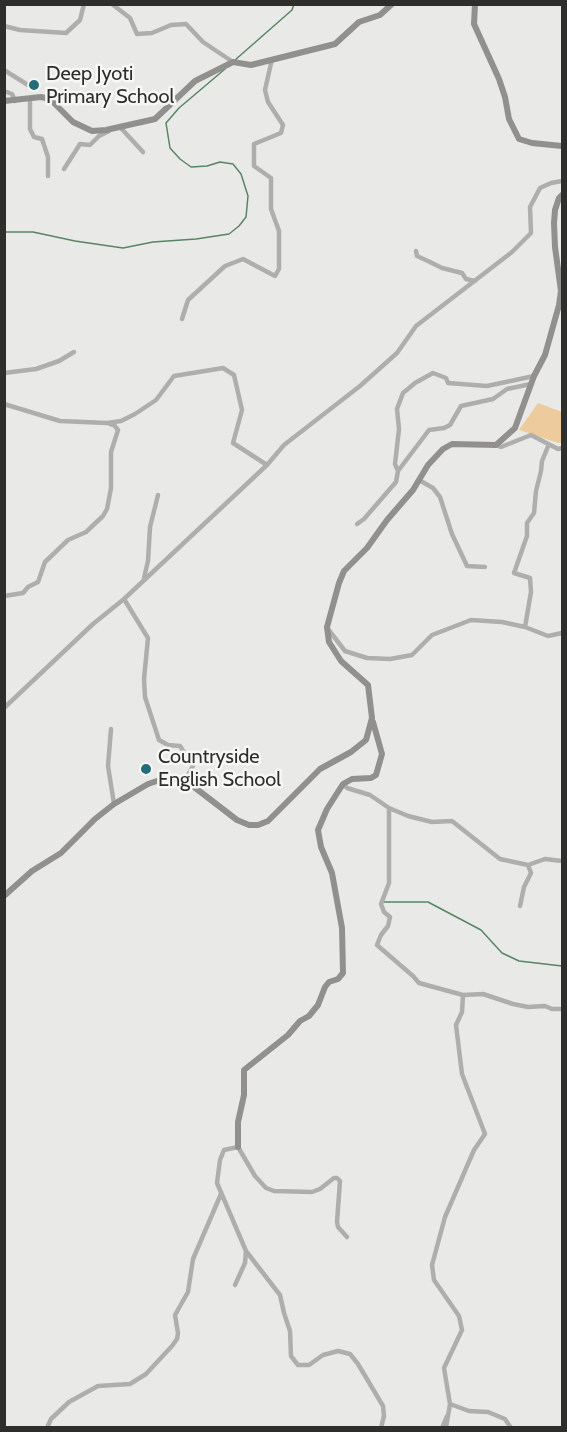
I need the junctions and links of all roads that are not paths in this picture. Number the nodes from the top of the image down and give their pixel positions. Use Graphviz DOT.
graph roads {
  1 [pos="84,4"];
  2 [pos="112,4"];
  3 [pos="392,4"];
  4 [pos="475,4"];
  5 [pos="4,26"];
  6 [pos="272,59"];
  7 [pos="233,62"];
  8 [pos="4,70"];
  9 [pos="28,85"];
  10 [pos="4,92"];
  11 [pos="30,99"];
  12 [pos="4,101"];
  13 [pos="15,101"];
  14 [pos="120,126"];
  15 [pos="562,146"];
  16 [pos="143,152"];
  17 [pos="64,169"];
  18 [pos="48,176"];
  19 [pos="562,181"];
  20 [pos="562,195"];
  21 [pos="416,252"];
  22 [pos="475,281"];
  23 [pos="182,319"];
  24 [pos="74,352"];
  25 [pos="4,373"];
  26 [pos="533,380"];
  27 [pos="4,404"];
  28 [pos="106,423"];
  29 [pos="549,444"];
  30 [pos="496,445"];
  31 [pos="562,448"];
  32 [pos="267,465"];
  33 [pos="398,471"];
  34 [pos="419,480"];
  35 [pos="158,495"];
  36 [pos="357,524"];
  37 [pos="485,567"];
  38 [pos="143,581"];
  39 [pos="4,596"];
  40 [pos="124,599"];
  41 [pos="327,627"];
  42 [pos="525,627"];
  43 [pos="562,633"];
  44 [pos="4,708"];
  45 [pos="372,718"];
  46 [pos="111,729"];
  47 [pos="185,780"];
  48 [pos="343,784"];
  49 [pos="114,804"];
  50 [pos="389,808"];
  51 [pos="562,861"];
  52 [pos="528,865"];
  53 [pos="4,896"];
  54 [pos="520,906"];
  55 [pos="463,995"];
  56 [pos="562,1009"];
  57 [pos="238,1146"];
  58 [pos="221,1194"];
  59 [pos="347,1237"];
  60 [pos="246,1251"];
  61 [pos="235,1285"];
  62 [pos="450,1404"];
  63 [pos="448,1414"];
  64 [pos="47,1428"];
  65 [pos="381,1428"];
  66 [pos="442,1428"];
  67 [pos="446,1428"];
  68 [pos="512,1428"];
  1 -- 5 [label="street"];
  2 -- 7 [label="street"];
  3 -- 6 [label="street"];
  4 -- 15 [label="street"];
  6 -- 7 [label="street"];
  6 -- 23 [label="street"];
  7 -- 14 [label="street"];
  8 -- 9 [label="street"];
  10 -- 13 [label="street"];
  11 -- 13 [label="street"];
  11 -- 14 [label="street"];
  11 -- 18 [label="street"];
  12 -- 13 [label="street"];
  14 -- 16 [label="street"];
  14 -- 17 [label="street"];
  19 -- 22 [label="street"];
  20 -- 26 [label="street"];
  21 -- 22 [label="street"];
  22 -- 32 [label="street"];
  24 -- 25 [label="street"];
  26 -- 30 [label="street"];
  26 -- 33 [label="street"];
  26 -- 33 [label="street"];
  27 -- 28 [label="street"];
  28 -- 32 [label="street"];
  28 -- 39 [label="street"];
  29 -- 30 [label="street"];
  29 -- 31 [label="street"];
  29 -- 42 [label="street"];
  30 -- 34 [label="street"];
  32 -- 38 [label="street"];
  33 -- 36 [label="street"];
  34 -- 37 [label="street"];
  34 -- 41 [label="street"];
  35 -- 38 [label="street"];
  38 -- 40 [label="street"];
  40 -- 44 [label="street"];
  40 -- 47 [label="street"];
  41 -- 42 [label="street"];
  41 -- 45 [label="street"];
  42 -- 43 [label="street"];
  45 -- 47 [label="street"];
  45 -- 48 [label="street"];
  46 -- 49 [label="street"];
  47 -- 49 [label="street"];
  48 -- 50 [label="street"];
  48 -- 57 [label="street"];
  49 -- 53 [label="street"];
  50 -- 52 [label="street"];
  50 -- 55 [label="street"];
  51 -- 52 [label="street"];
  52 -- 54 [label="street"];
  55 -- 56 [label="street"];
  55 -- 62 [label="street"];
  57 -- 58 [label="street"];
  57 -- 59 [label="street"];
  58 -- 60 [label="street"];
  58 -- 64 [label="street"];
  60 -- 61 [label="street"];
  60 -- 65 [label="street"];
  62 -- 63 [label="street"];
  62 -- 68 [label="street"];
  63 -- 66 [label="street"];
  63 -- 67 [label="street"];
}
